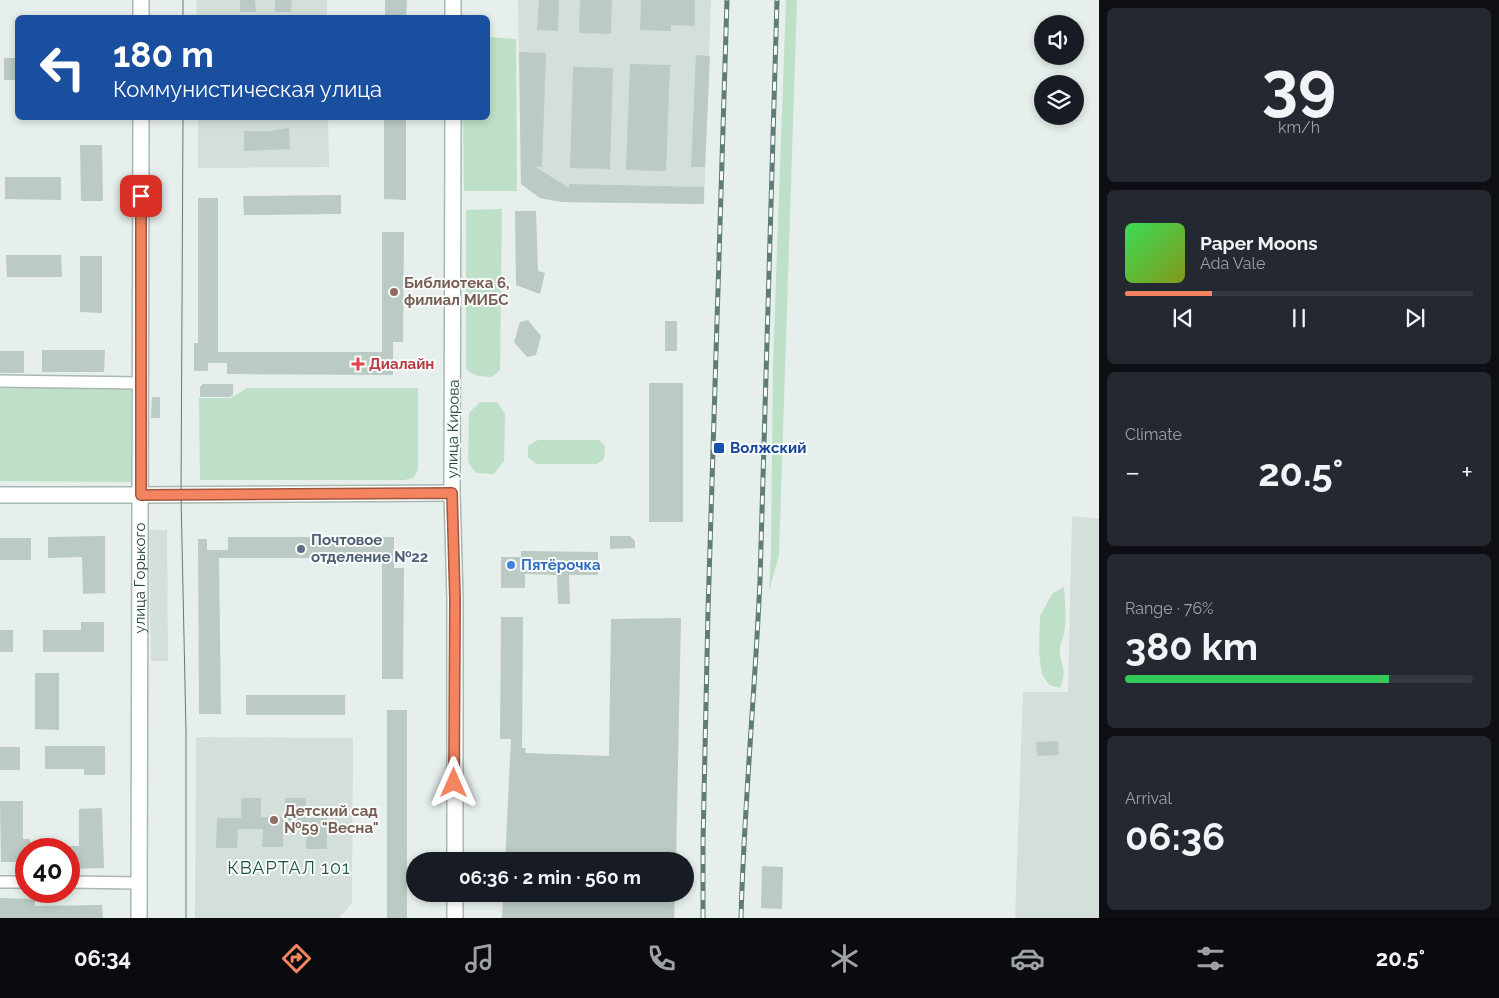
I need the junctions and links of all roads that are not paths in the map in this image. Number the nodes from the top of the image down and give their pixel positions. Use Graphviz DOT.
graph roads {
  1 [pos="141,0"];
  2 [pos="453,0"];
  3 [pos="141,15"];
  4 [pos="453,15"];
  5 [pos="141,120"];
  6 [pos="453,120"];
  7 [pos="0,381"];
  8 [pos="141,382"];
  9 [pos="452,493"];
  10 [pos="0,495"];
  11 [pos="141,495"];
  12 [pos="454,852"];
  13 [pos="0,882"];
  14 [pos="15,882"];
  15 [pos="80,882"];
  16 [pos="139,883"];
  17 [pos="455,902"];
  18 [pos="139,918"];
  19 [pos="455,918"];
  1 -- 3 [label="street"];
  2 -- 4 [label="street"];
  5 -- 8 [label="street, улица Горького"];
  6 -- 9 [label="street, улица Кирова"];
  7 -- 8 [label="street"];
  8 -- 11 [label="street, улица Горького"];
  9 -- 11 [label="street"];
  9 -- 12 [label="street, улица Кирова"];
  10 -- 11 [label="street"];
  11 -- 16 [label="street, улица Горького"];
  13 -- 14 [label="street"];
  15 -- 16 [label="street"];
  16 -- 18 [label="street, улица Горького"];
  17 -- 19 [label="street"];
}
